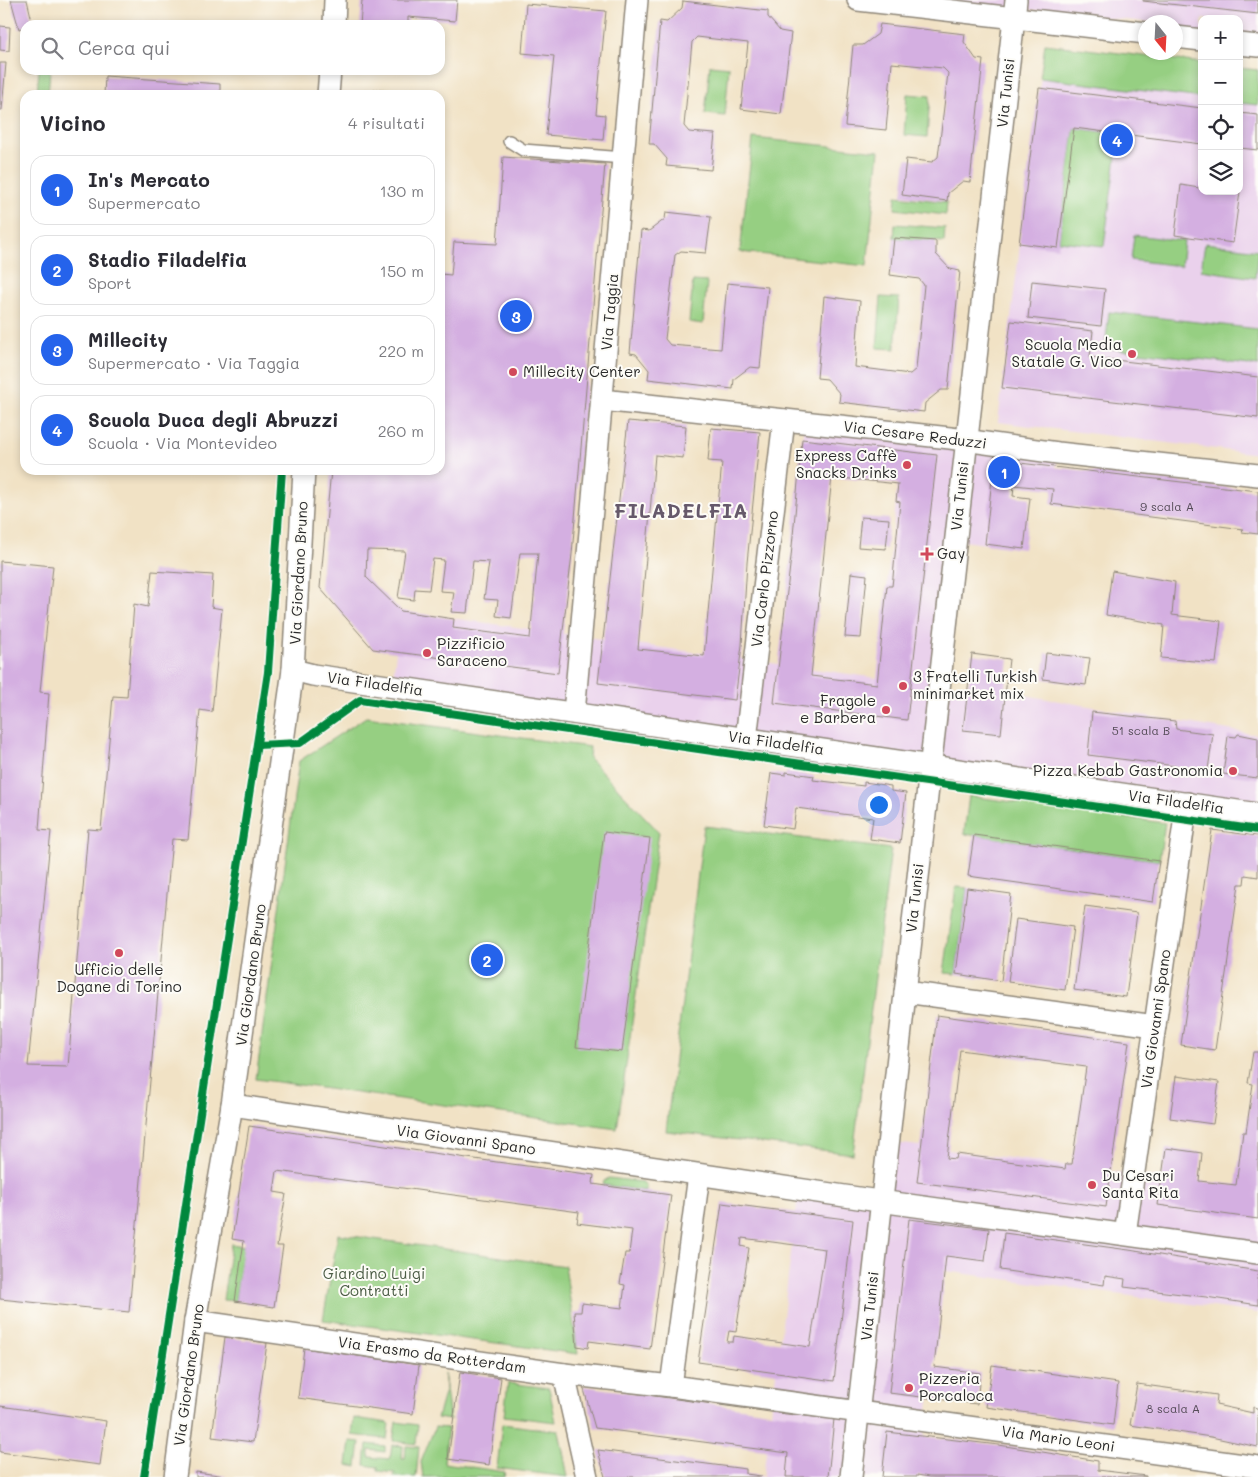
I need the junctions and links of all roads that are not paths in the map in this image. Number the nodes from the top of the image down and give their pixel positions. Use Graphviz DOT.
graph roads {
  1 [pos="335,0"];
  2 [pos="638,0"];
  3 [pos="858,0"];
  4 [pos="1015,9"];
  5 [pos="334,20"];
  6 [pos="1138,32"];
  7 [pos="1183,38"];
  8 [pos="1198,40"];
  9 [pos="1243,44"];
  10 [pos="1258,46"];
  11 [pos="330,75"];
  12 [pos="328,90"];
  13 [pos="509,141"];
  14 [pos="624,158"];
  15 [pos="602,400"];
  16 [pos="784,420"];
  17 [pos="966,441"];
  18 [pos="304,475"];
  19 [pos="1258,475"];
  20 [pos="293,670"];
  21 [pos="574,713"];
  22 [pos="746,738"];
  23 [pos="930,766"];
  24 [pos="1187,803"];
  25 [pos="1258,814"];
  26 [pos="905,992"];
  27 [pos="1155,1026"];
  28 [pos="232,1105"];
  29 [pos="699,1174"];
  30 [pos="881,1202"];
  31 [pos="1125,1234"];
  32 [pos="1258,1253"];
  33 [pos="195,1321"];
  34 [pos="564,1374"];
  35 [pos="671,1386"];
  36 [pos="858,1412"];
  37 [pos="1258,1467"];
  38 [pos="175,1477"];
  39 [pos="587,1477"];
  40 [pos="851,1477"];
  1 -- 5 [label="street"];
  2 -- 14 [label="street, Via Taggia"];
  3 -- 4 [label="street"];
  4 -- 6 [label="street"];
  4 -- 17 [label="street, Via Tunisi"];
  7 -- 8 [label="street"];
  9 -- 10 [label="street"];
  11 -- 12 [label="street"];
  13 -- 14 [label="lane"];
  14 -- 15 [label="street, Via Taggia"];
  15 -- 16 [label="street, Via Cesare Reduzzi"];
  15 -- 21 [label="street, Via Taggia"];
  16 -- 17 [label="street, Via Cesare Reduzzi"];
  16 -- 22 [label="street, Via Carlo Pizzorno"];
  17 -- 19 [label="street, Via Cesare Reduzzi"];
  17 -- 23 [label="street, Via Tunisi"];
  18 -- 20 [label="street, Via Giordano Bruno"];
  20 -- 21 [label="street, Via Filadelfia"];
  20 -- 28 [label="street, Via Giordano Bruno"];
  21 -- 22 [label="street, Via Filadelfia"];
  22 -- 23 [label="street, Via Filadelfia"];
  23 -- 24 [label="street, Via Filadelfia"];
  23 -- 26 [label="street, Via Tunisi"];
  24 -- 25 [label="street, Via Filadelfia"];
  24 -- 27 [label="street, Via Giovanni Spano"];
  26 -- 27 [label="street"];
  26 -- 30 [label="street, Via Tunisi"];
  27 -- 31 [label="street, Via Giovanni Spano"];
  28 -- 29 [label="street, Via Giovanni Spano"];
  28 -- 33 [label="street, Via Giordano Bruno"];
  29 -- 30 [label="street, Via Giovanni Spano"];
  29 -- 35 [label="street"];
  30 -- 31 [label="street, Via Giovanni Spano"];
  30 -- 36 [label="street, Via Tunisi"];
  31 -- 32 [label="street, Via Giovanni Spano"];
  33 -- 34 [label="street, Via Erasmo da Rotterdam"];
  33 -- 38 [label="street, Via Giordano Bruno"];
  34 -- 35 [label="street"];
  34 -- 39 [label="street"];
  35 -- 36 [label="street"];
  36 -- 37 [label="street, Via Mario Leoni"];
  36 -- 40 [label="street, Via Tunisi"];
}
